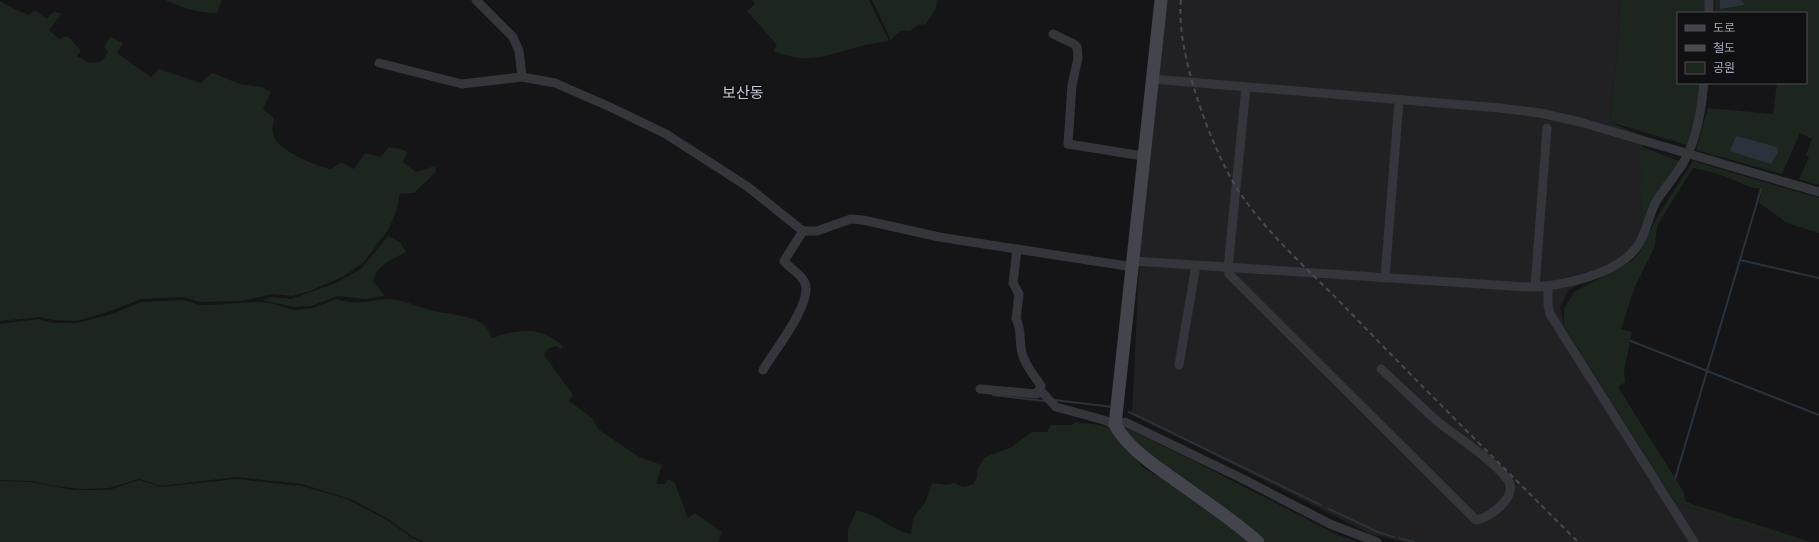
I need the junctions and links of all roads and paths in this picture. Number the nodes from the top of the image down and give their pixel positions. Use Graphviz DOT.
graph roads {
  1 [pos="476,0"];
  2 [pos="1161,0"];
  3 [pos="1709,0"];
  4 [pos="1709,12"];
  5 [pos="1053,34"];
  6 [pos="379,63"];
  7 [pos="522,77"];
  8 [pos="1152,79"];
  9 [pos="1704,84"];
  10 [pos="1246,87"];
  11 [pos="1399,100"];
  12 [pos="1547,128"];
  13 [pos="1687,155"];
  14 [pos="1143,156"];
  15 [pos="1819,192"];
  16 [pos="803,231"];
  17 [pos="1017,249"];
  18 [pos="1134,264"];
  19 [pos="1196,265"];
  20 [pos="1228,268"];
  21 [pos="1385,278"];
  22 [pos="1548,286"];
  23 [pos="1535,287"];
  24 [pos="1179,364"];
  25 [pos="1381,369"];
  26 [pos="763,370"];
  27 [pos="980,389"];
  28 [pos="1046,397"];
  29 [pos="1115,425"];
  30 [pos="1258,542"];
  31 [pos="1377,542"];
  32 [pos="1694,542"];
  1 -- 7 [label="street"];
  2 -- 8 [label="street"];
  3 -- 4 [label="street"];
  5 -- 14 [label="street"];
  6 -- 7 [label="street"];
  7 -- 16 [label="street"];
  8 -- 10 [label="street"];
  8 -- 14 [label="street"];
  9 -- 13 [label="street"];
  10 -- 11 [label="street"];
  10 -- 20 [label="street"];
  11 -- 13 [label="street"];
  11 -- 21 [label="street"];
  12 -- 23 [label="street"];
  13 -- 15 [label="street"];
  13 -- 22 [label="street"];
  14 -- 18 [label="street"];
  16 -- 17 [label="street"];
  16 -- 26 [label="street"];
  17 -- 18 [label="street"];
  17 -- 28 [label="street"];
  18 -- 19 [label="street"];
  18 -- 29 [label="street"];
  19 -- 20 [label="street"];
  19 -- 24 [label="street"];
  20 -- 21 [label="street"];
  20 -- 25 [label="street"];
  21 -- 23 [label="street"];
  22 -- 23 [label="street"];
  22 -- 32 [label="street"];
  27 -- 28 [label="street"];
  28 -- 29 [label="street"];
  29 -- 30 [label="street"];
  29 -- 31 [label="street"];
}
